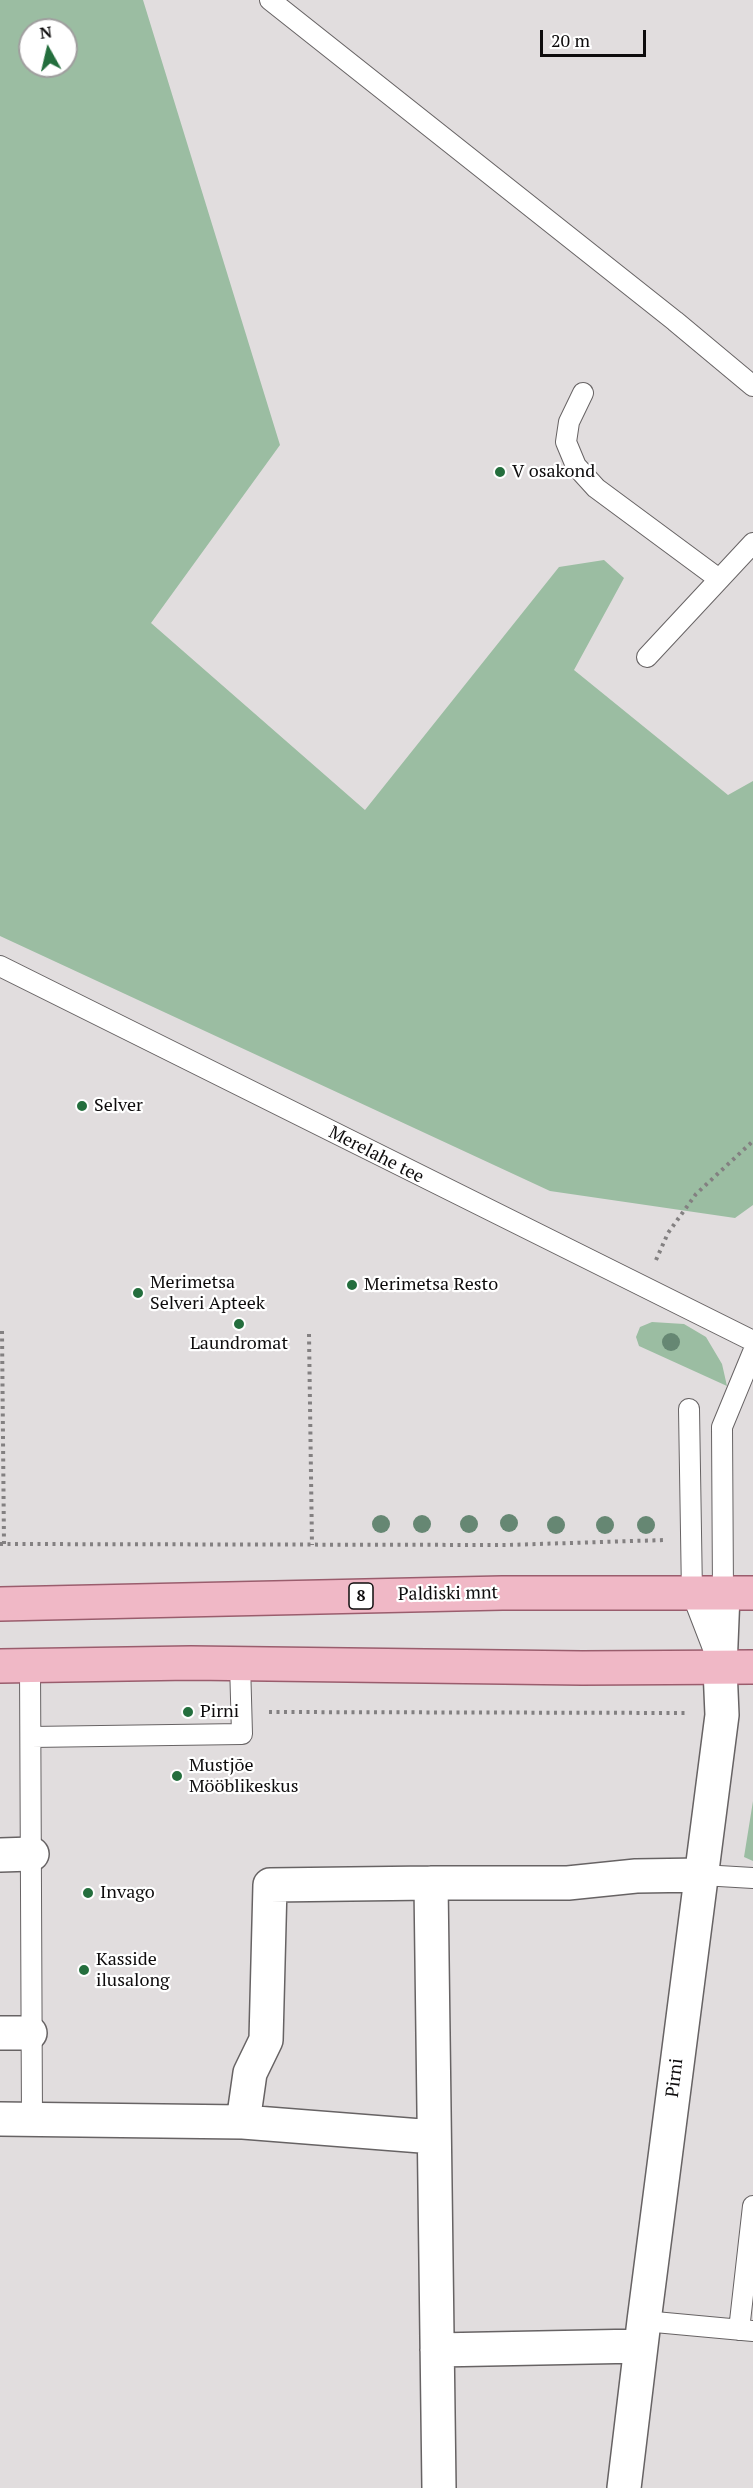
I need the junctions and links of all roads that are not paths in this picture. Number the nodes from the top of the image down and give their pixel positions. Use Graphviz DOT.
graph roads {
  1 [pos="270,0"];
  2 [pos="753,386"];
  3 [pos="583,393"];
  4 [pos="753,543"];
  5 [pos="719,579"];
  6 [pos="647,657"];
  7 [pos="0,966"];
  8 [pos="753,1341"];
  9 [pos="753,1352"];
  10 [pos="689,1409"];
  11 [pos="723,1593"];
  12 [pos="0,1604"];
  13 [pos="240,1663"];
  14 [pos="15,1666"];
  15 [pos="753,1667"];
  16 [pos="720,1668"];
  17 [pos="31,1737"];
  18 [pos="32,1854"];
  19 [pos="0,1855"];
  20 [pos="702,1875"];
  21 [pos="753,1878"];
  22 [pos="431,1883"];
  23 [pos="15,2033"];
  24 [pos="32,2118"];
  25 [pos="0,2119"];
  26 [pos="243,2122"];
  27 [pos="434,2137"];
  28 [pos="753,2206"];
  29 [pos="746,2330"];
  30 [pos="642,2333"];
  31 [pos="437,2350"];
  32 [pos="439,2488"];
  33 [pos="624,2488"];
  1 -- 2 [label="lane"];
  3 -- 5 [label="lane"];
  4 -- 5 [label="lane"];
  5 -- 6 [label="lane"];
  7 -- 8 [label="lane, Merelahe tee"];
  9 -- 11 [label="lane"];
  10 -- 11 [label="lane"];
  11 -- 12 [label="main road, Paldiski mnt / 8"];
  11 -- 16 [label="street, Pirni"];
  13 -- 14 [label="main road"];
  13 -- 16 [label="main road"];
  13 -- 17 [label="lane"];
  14 -- 17 [label="lane"];
  15 -- 16 [label="main road"];
  16 -- 20 [label="street, Pirni"];
  17 -- 18 [label="lane"];
  18 -- 19 [label="street"];
  18 -- 23 [label="lane"];
  20 -- 21 [label="lane"];
  20 -- 22 [label="street"];
  20 -- 30 [label="street, Pirni"];
  22 -- 26 [label="street"];
  22 -- 27 [label="street"];
  23 -- 24 [label="lane"];
  24 -- 25 [label="street"];
  24 -- 26 [label="street"];
  26 -- 27 [label="street"];
  27 -- 31 [label="street"];
  28 -- 29 [label="lane"];
  29 -- 30 [label="lane"];
  30 -- 31 [label="street"];
  30 -- 33 [label="street, Pirni"];
  31 -- 32 [label="street"];
}
